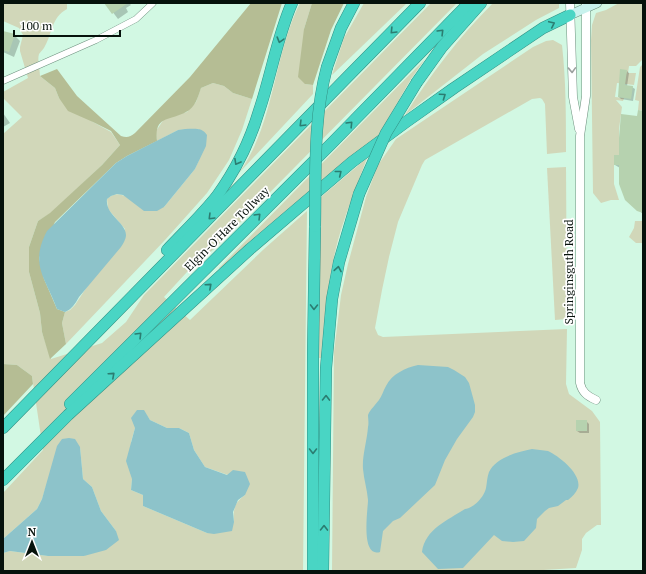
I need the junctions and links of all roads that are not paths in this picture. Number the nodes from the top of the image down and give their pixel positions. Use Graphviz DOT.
graph roads {
  1 [pos="153,3"];
  2 [pos="292,3"];
  3 [pos="354,3"];
  4 [pos="420,3"];
  5 [pos="469,3"];
  6 [pos="481,3"];
  7 [pos="570,3"];
  8 [pos="597,3"];
  9 [pos="586,6"];
  10 [pos="570,16"];
  11 [pos="3,80"];
  12 [pos="580,136"];
  13 [pos="116,312"];
  14 [pos="596,400"];
  15 [pos="3,428"];
  16 [pos="3,472"];
  17 [pos="3,480"];
  18 [pos="318,569"];
  1 -- 11 [label="street"];
  2 -- 13 [label="highway, one-way"];
  3 -- 18 [label="highway, one-way, bridge"];
  4 -- 13 [label="highway, Elgin-O'Hare Tollway, one-way"];
  16 -- 5 [label="highway, Elgin-O'Hare Tollway, one-way"];
  18 -- 6 [label="highway, one-way, bridge"];
  7 -- 10 [label="street, Springinsguth Road"];
  8 -- 9 [label="main road"];
  9 -- 10 [label="main road"];
  9 -- 12 [label="street, Springinsguth Road"];
  10 -- 12 [label="street, Springinsguth Road, one-way"];
  17 -- 10 [label="highway, one-way"];
  12 -- 14 [label="street, Springinsguth Road"];
  13 -- 15 [label="highway, Elgin-O'Hare Tollway"];
}
